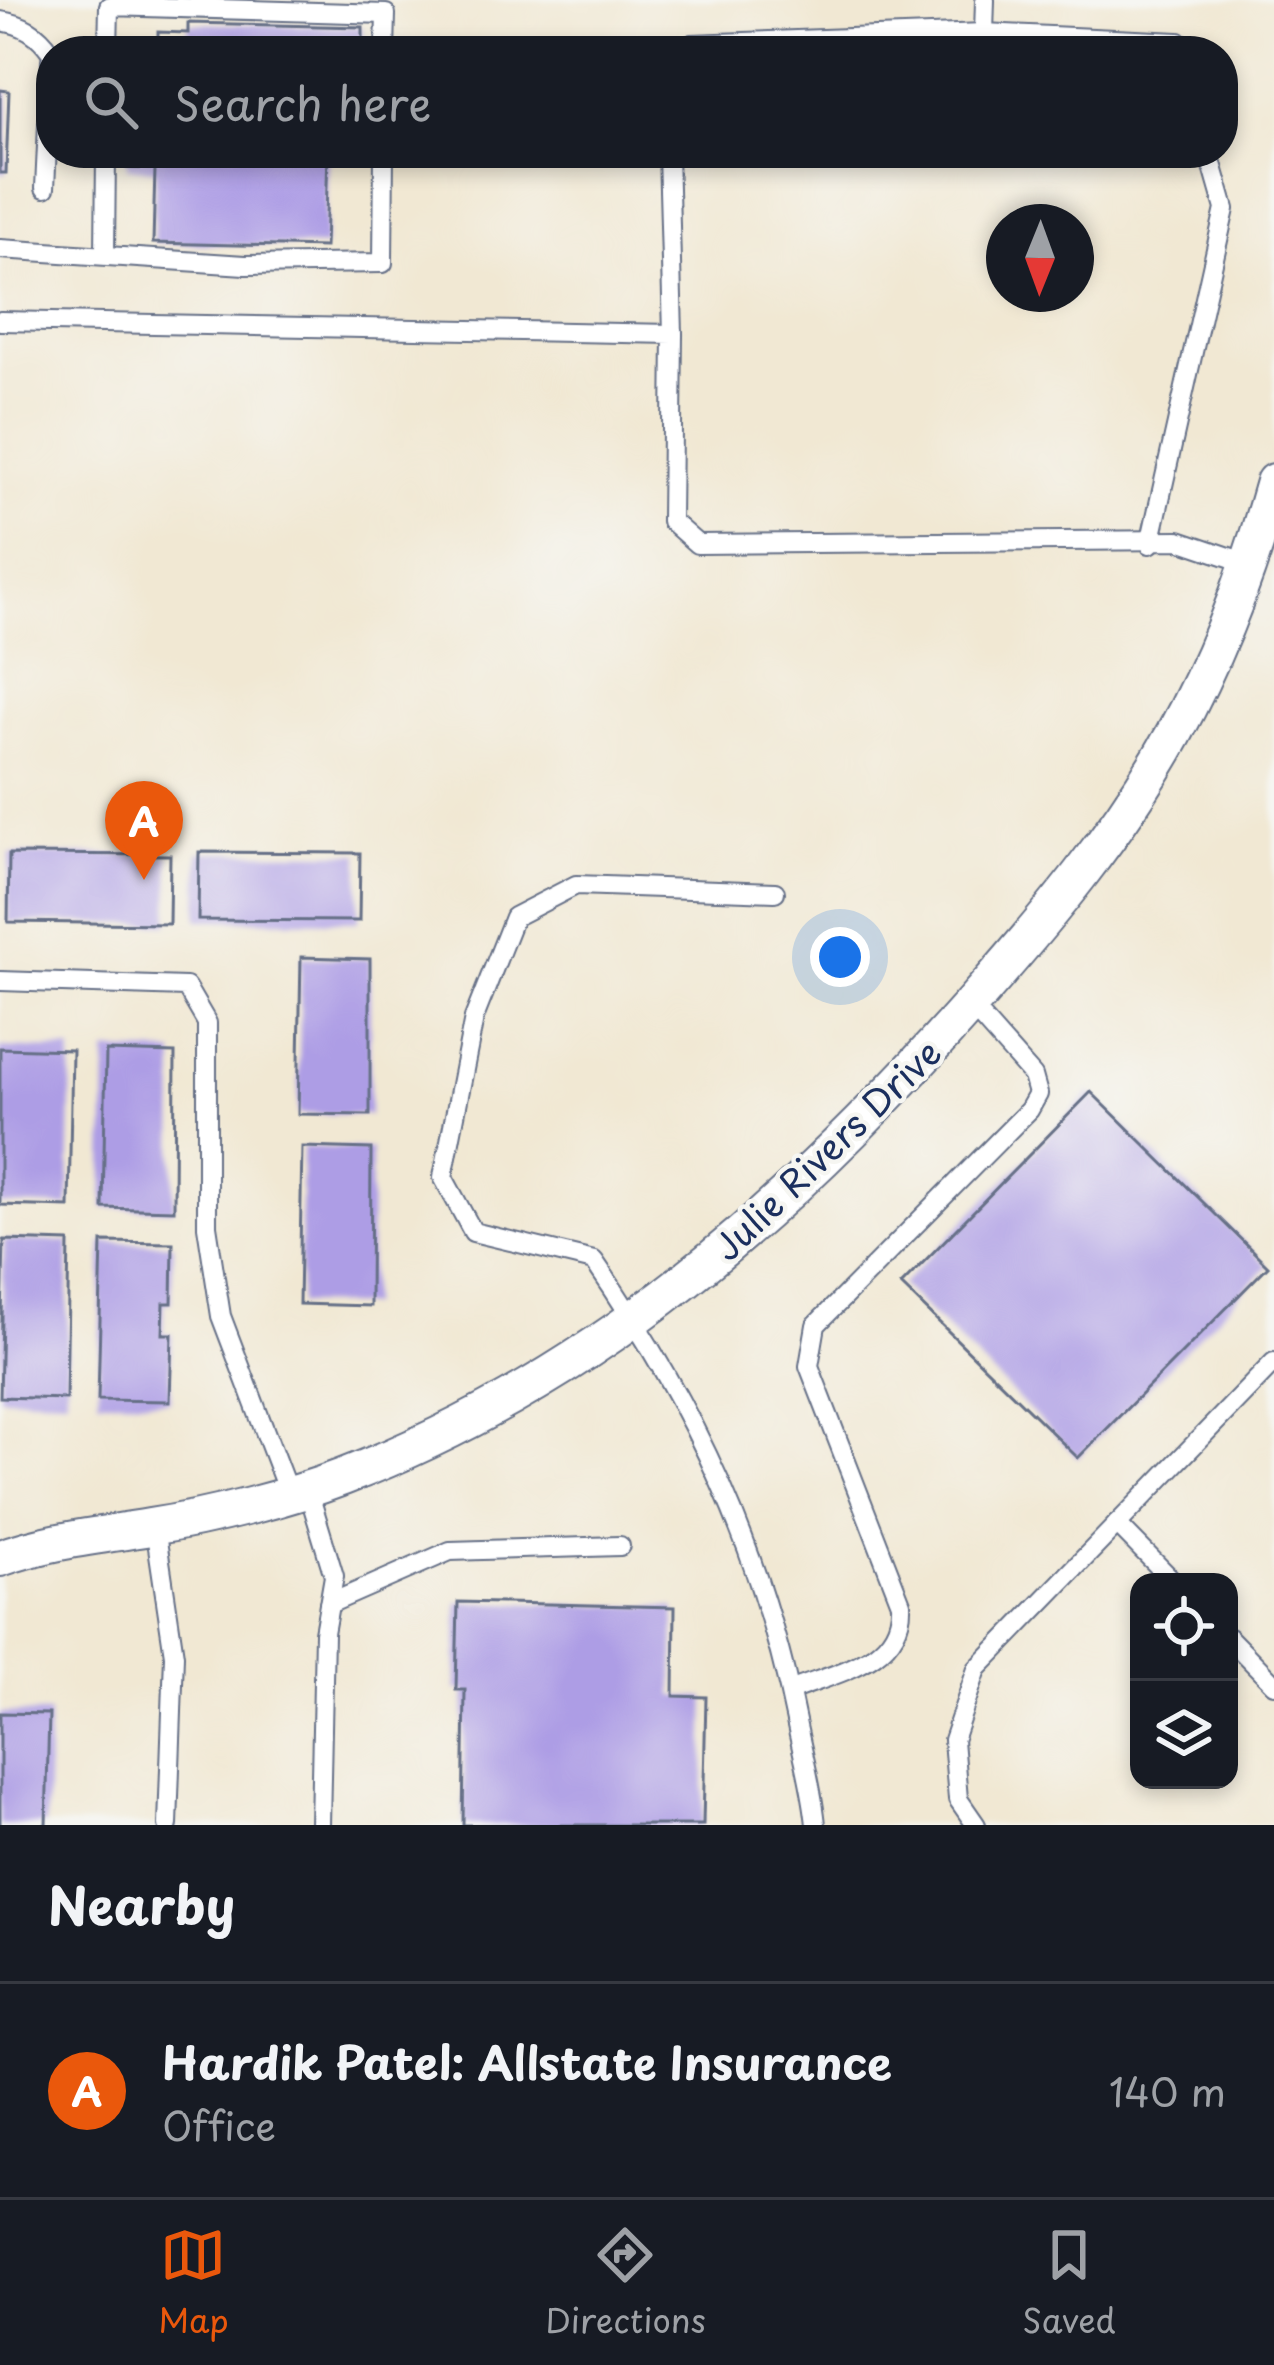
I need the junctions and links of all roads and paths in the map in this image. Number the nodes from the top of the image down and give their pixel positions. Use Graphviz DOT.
graph roads {
  1 [pos="985,0"];
  2 [pos="0,21"];
  3 [pos="984,33"];
  4 [pos="39,36"];
  5 [pos="108,36"];
  6 [pos="385,36"];
  7 [pos="904,36"];
  8 [pos="1049,36"];
  9 [pos="46,168"];
  10 [pos="106,168"];
  11 [pos="384,168"];
  12 [pos="668,168"];
  13 [pos="1213,168"];
  14 [pos="45,188"];
  15 [pos="0,249"];
  16 [pos="104,255"];
  17 [pos="0,321"];
  18 [pos="673,334"];
  19 [pos="1274,482"];
  20 [pos="1150,544"];
  21 [pos="1251,565"];
  22 [pos="775,892"];
  23 [pos="0,981"];
  24 [pos="970,1005"];
  25 [pos="634,1317"];
  26 [pos="1274,1361"];
  27 [pos="298,1489"];
  28 [pos="1118,1524"];
  29 [pos="155,1527"];
  30 [pos="0,1533"];
  31 [pos="52,1540"];
  32 [pos="620,1546"];
  33 [pos="0,1558"];
  34 [pos="1165,1573"];
  35 [pos="329,1604"];
  36 [pos="1238,1647"];
  37 [pos="1274,1684"];
  38 [pos="790,1690"];
  39 [pos="168,1825"];
  40 [pos="320,1825"];
  41 [pos="816,1825"];
  42 [pos="976,1825"];
  1 -- 3 [label="lane"];
  2 -- 4 [label="lane"];
  3 -- 7 [label="lane"];
  3 -- 8 [label="lane"];
  5 -- 6 [label="lane"];
  9 -- 14 [label="lane"];
  10 -- 16 [label="lane"];
  11 -- 16 [label="lane"];
  12 -- 18 [label="lane"];
  13 -- 20 [label="lane"];
  15 -- 16 [label="lane"];
  17 -- 18 [label="lane"];
  18 -- 20 [label="lane"];
  19 -- 21 [label="street, Julie Rivers Drive"];
  20 -- 21 [label="lane"];
  21 -- 24 [label="street, Julie Rivers Drive"];
  22 -- 25 [label="lane"];
  23 -- 27 [label="lane"];
  24 -- 25 [label="street, Julie Rivers Drive"];
  24 -- 38 [label="lane"];
  25 -- 27 [label="street, Julie Rivers Drive"];
  25 -- 38 [label="lane"];
  26 -- 28 [label="lane"];
  27 -- 29 [label="street, Julie Rivers Drive"];
  27 -- 35 [label="lane"];
  28 -- 34 [label="lane"];
  28 -- 42 [label="lane"];
  29 -- 31 [label="street, Julie Rivers Drive"];
  29 -- 39 [label="lane"];
  30 -- 31 [label="street, Julie Rivers Drive"];
  31 -- 33 [label="street, Julie Rivers Drive"];
  32 -- 35 [label="lane"];
  35 -- 40 [label="lane"];
  36 -- 37 [label="lane"];
  38 -- 41 [label="lane"];
}
